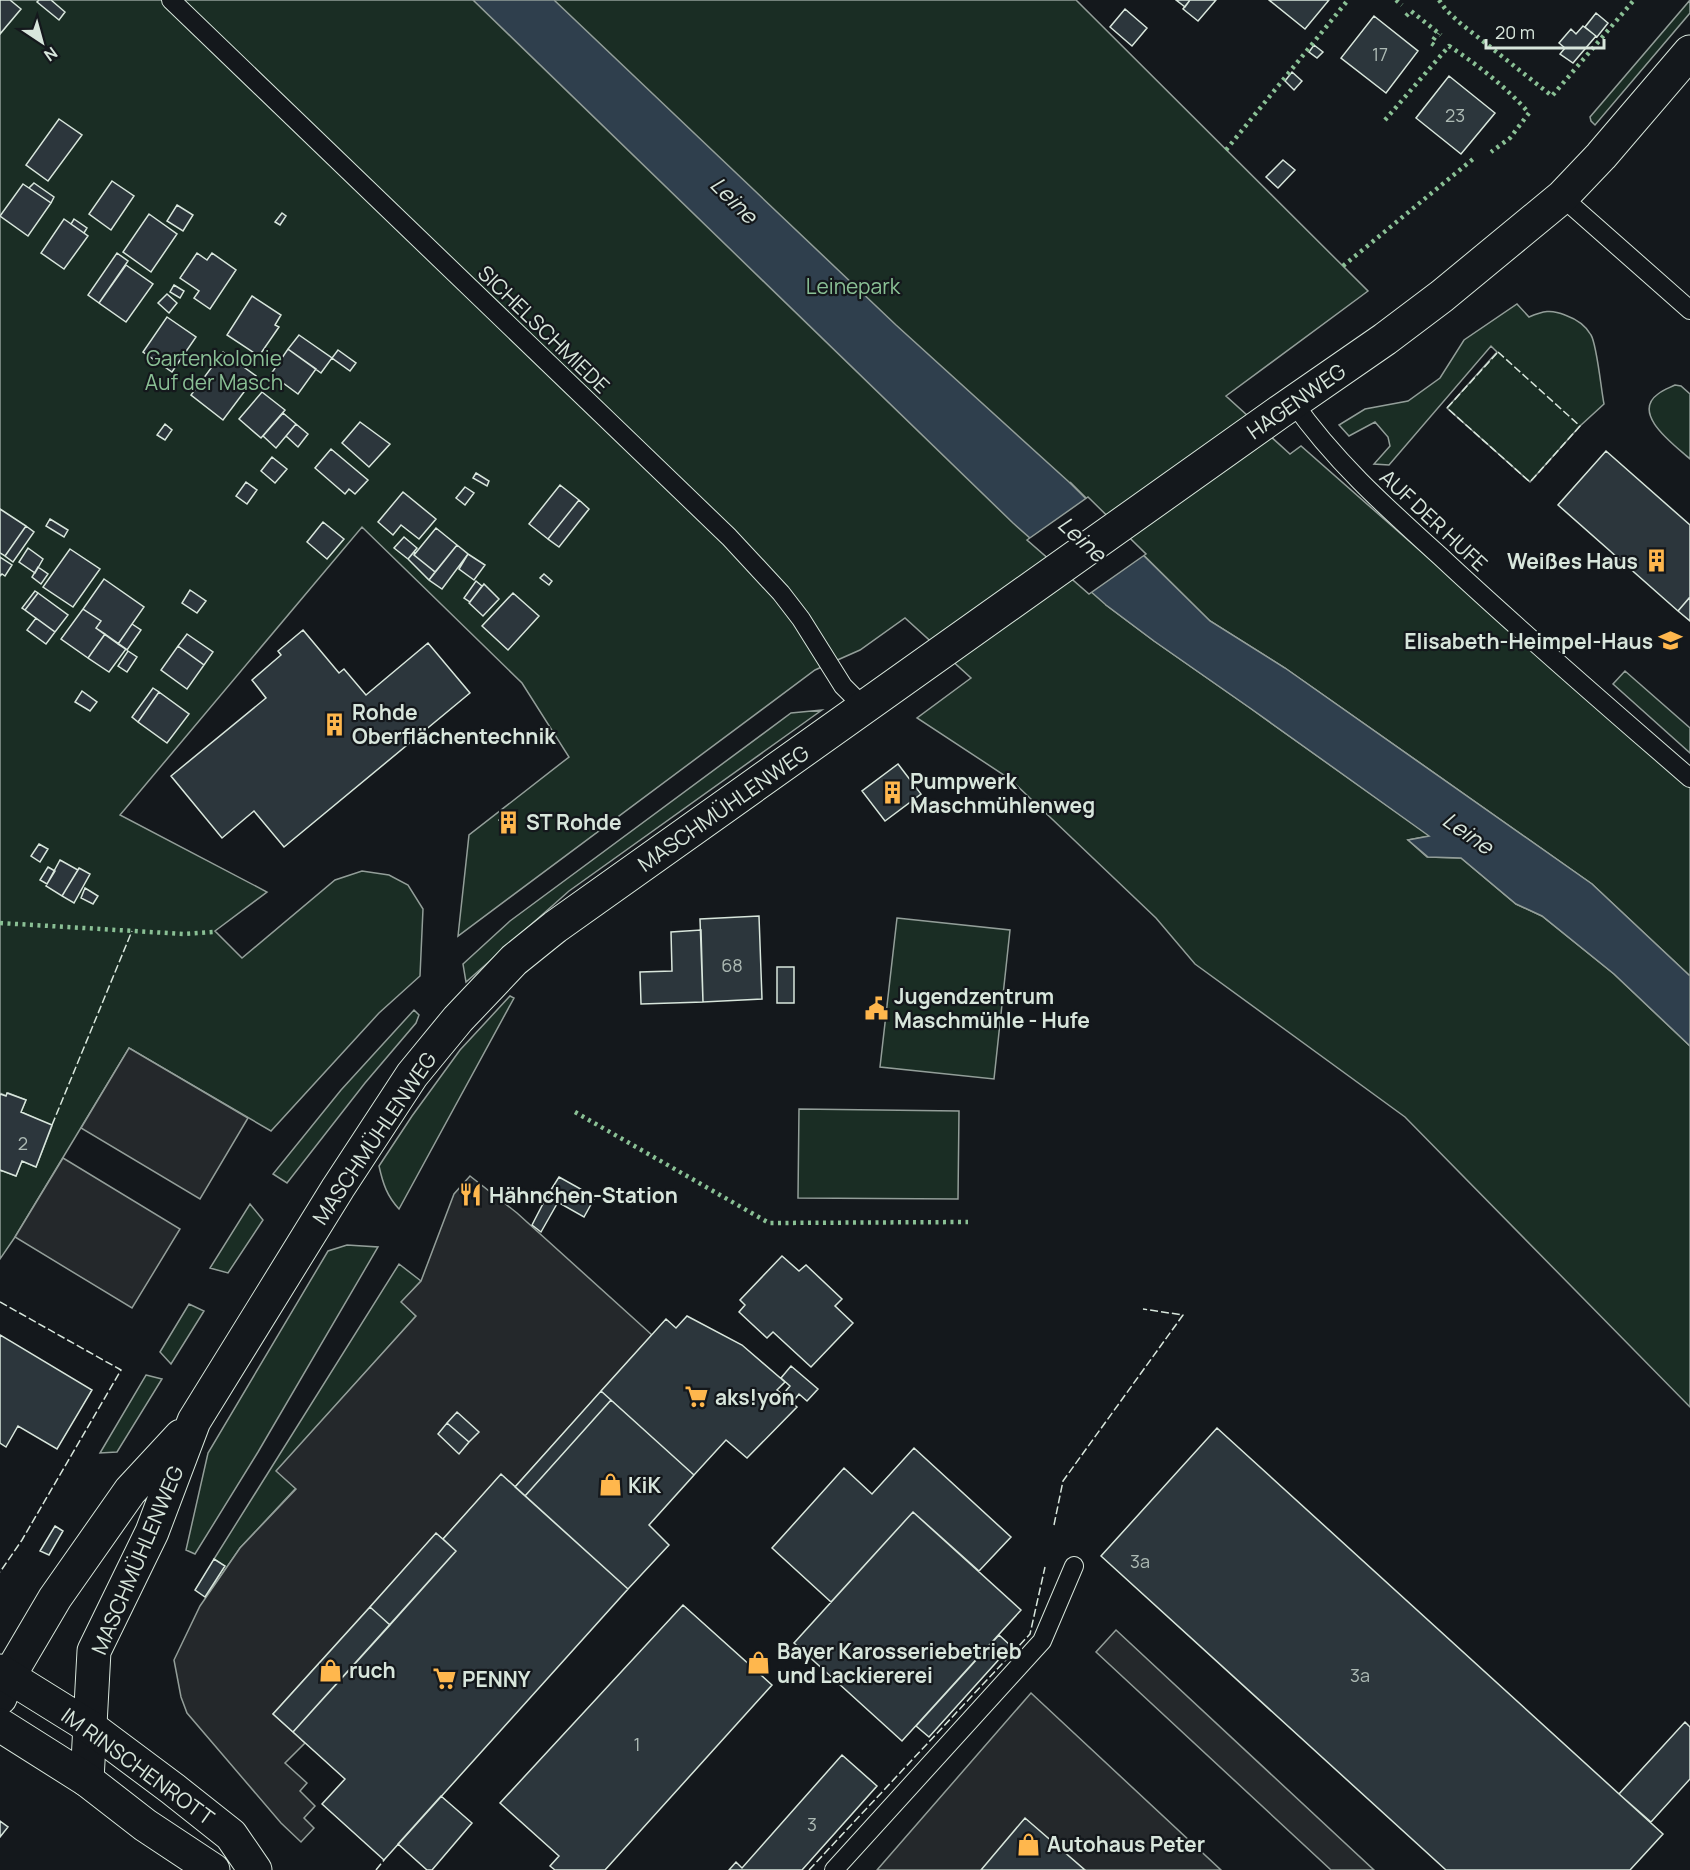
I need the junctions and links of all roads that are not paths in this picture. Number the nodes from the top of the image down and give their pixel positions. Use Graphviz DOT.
graph roads {
  1 [pos="171,0"];
  2 [pos="1690,52"];
  3 [pos="1562,197"];
  4 [pos="1690,310"];
  5 [pos="1285,408"];
  6 [pos="865,708"];
  7 [pos="1690,778"];
  8 [pos="194,1421"];
  9 [pos="1074,1566"];
  10 [pos="3,1682"];
  11 [pos="0,1725"];
  12 [pos="90,1727"];
  13 [pos="87,1780"];
  14 [pos="213,1870"];
  15 [pos="255,1870"];
  16 [pos="834,1870"];
  1 -- 6 [label="lane, SICHELSCHMIEDE"];
  2 -- 3 [label="street, HAGENWEG"];
  3 -- 4 [label="lane"];
  3 -- 5 [label="street, HAGENWEG"];
  5 -- 6 [label="street, HAGENWEG"];
  5 -- 7 [label="lane, AUF DER HUFE"];
  6 -- 8 [label="street, MASCHMÜHLENWEG"];
  8 -- 10 [label="street, MASCHMÜHLENWEG"];
  8 -- 12 [label="street, MASCHMÜHLENWEG"];
  9 -- 16 [label="lane"];
  10 -- 12 [label="street, IM RINSCHENROTT"];
  11 -- 13 [label="street"];
  12 -- 13 [label="street, MASCHMÜHLENWEG"];
  12 -- 15 [label="street, IM RINSCHENROTT"];
  13 -- 14 [label="street, IM RINSCHENROTT"];
}
